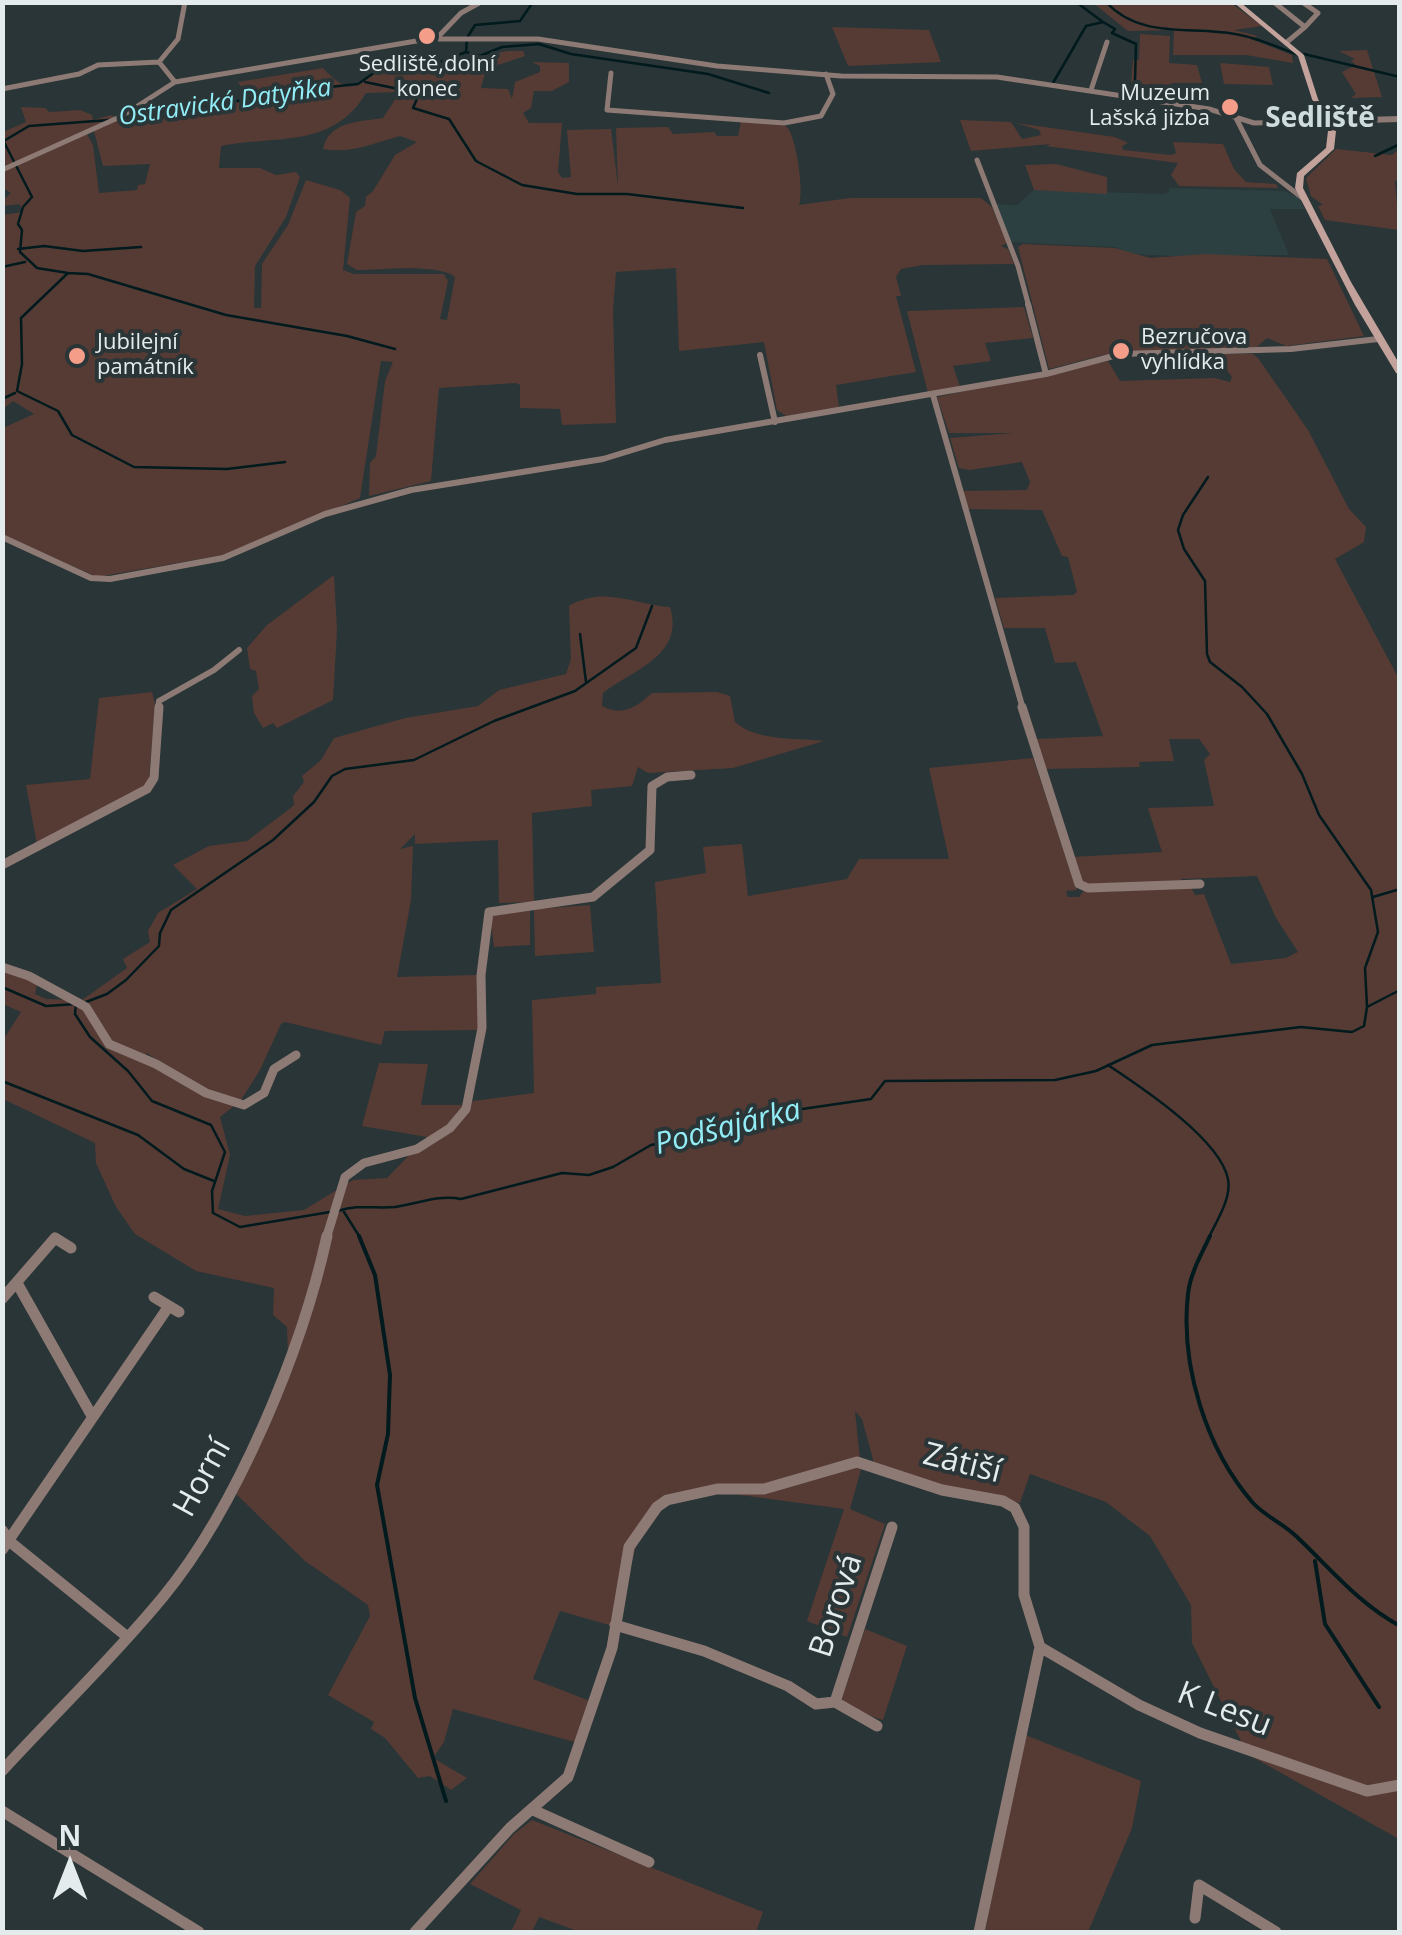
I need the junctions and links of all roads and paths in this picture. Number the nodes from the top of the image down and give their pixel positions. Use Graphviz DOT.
graph roads {
  1 [pos="185,2"];
  2 [pos="481,2"];
  3 [pos="1236,2"];
  4 [pos="1302,2"];
  5 [pos="1275,3"];
  6 [pos="1305,26"];
  7 [pos="436,39"];
  8 [pos="1106,42"];
  9 [pos="1287,42"];
  10 [pos="158,62"];
  11 [pos="611,73"];
  12 [pos="826,74"];
  13 [pos="175,82"];
  14 [pos="2,90"];
  15 [pos="1091,90"];
  16 [pos="1236,118"];
  17 [pos="1400,119"];
  18 [pos="1327,121"];
  19 [pos="977,160"];
  20 [pos="2,170"];
  21 [pos="1305,200"];
  22 [pos="1378,339"];
  23 [pos="760,356"];
  24 [pos="1400,373"];
  25 [pos="1046,374"];
  26 [pos="933,395"];
  27 [pos="775,422"];
  28 [pos="2,537"];
  29 [pos="239,650"];
  30 [pos="691,775"];
  31 [pos="2,865"];
  32 [pos="1200,884"];
  33 [pos="2,967"];
  34 [pos="296,1055"];
  35 [pos="71,1248"];
  36 [pos="17,1282"];
  37 [pos="154,1297"];
  38 [pos="2,1300"];
  39 [pos="92,1416"];
  40 [pos="892,1527"];
  41 [pos="4,1540"];
  42 [pos="615,1625"];
  43 [pos="125,1636"];
  44 [pos="1040,1648"];
  45 [pos="835,1702"];
  46 [pos="877,1726"];
  47 [pos="2,1771"];
  48 [pos="1400,1785"];
  49 [pos="533,1810"];
  50 [pos="2,1811"];
  51 [pos="649,1862"];
  52 [pos="1195,1918"];
  53 [pos="200,1932"];
  54 [pos="415,1932"];
  55 [pos="979,1932"];
  56 [pos="1276,1932"];
  1 -- 10 [label="street"];
  2 -- 7 [label="street"];
  3 -- 9 [label="main road"];
  4 -- 6 [label="street"];
  5 -- 6 [label="street"];
  6 -- 9 [label="street"];
  7 -- 12 [label="street"];
  7 -- 13 [label="street"];
  8 -- 15 [label="street"];
  9 -- 18 [label="main road"];
  10 -- 13 [label="street"];
  10 -- 14 [label="street"];
  11 -- 12 [label="street"];
  12 -- 15 [label="street"];
  13 -- 20 [label="street"];
  15 -- 16 [label="street"];
  16 -- 18 [label="street"];
  16 -- 21 [label="street"];
  17 -- 18 [label="street"];
  18 -- 21 [label="main road"];
  19 -- 25 [label="street"];
  21 -- 22 [label="main road"];
  22 -- 24 [label="main road"];
  22 -- 25 [label="street"];
  23 -- 27 [label="street"];
  25 -- 26 [label="street"];
  26 -- 27 [label="street"];
  26 -- 32 [label="street"];
  27 -- 28 [label="street"];
  29 -- 31 [label="street"];
  30 -- 43 [label="street, Horní"];
  33 -- 34 [label="street"];
  35 -- 36 [label="street"];
  36 -- 38 [label="street"];
  36 -- 39 [label="street"];
  37 -- 39 [label="street"];
  39 -- 41 [label="street"];
  40 -- 45 [label="street, Borová"];
  41 -- 43 [label="street"];
  42 -- 44 [label="street, Zátiší"];
  42 -- 45 [label="street"];
  42 -- 49 [label="street, Zátiší"];
  43 -- 47 [label="street, Horní"];
  44 -- 48 [label="street, K Lesu"];
  44 -- 55 [label="street, Zátiší"];
  45 -- 46 [label="street"];
  49 -- 51 [label="street"];
  49 -- 54 [label="street, Zátiší"];
  50 -- 53 [label="street"];
  52 -- 56 [label="street"];
}
